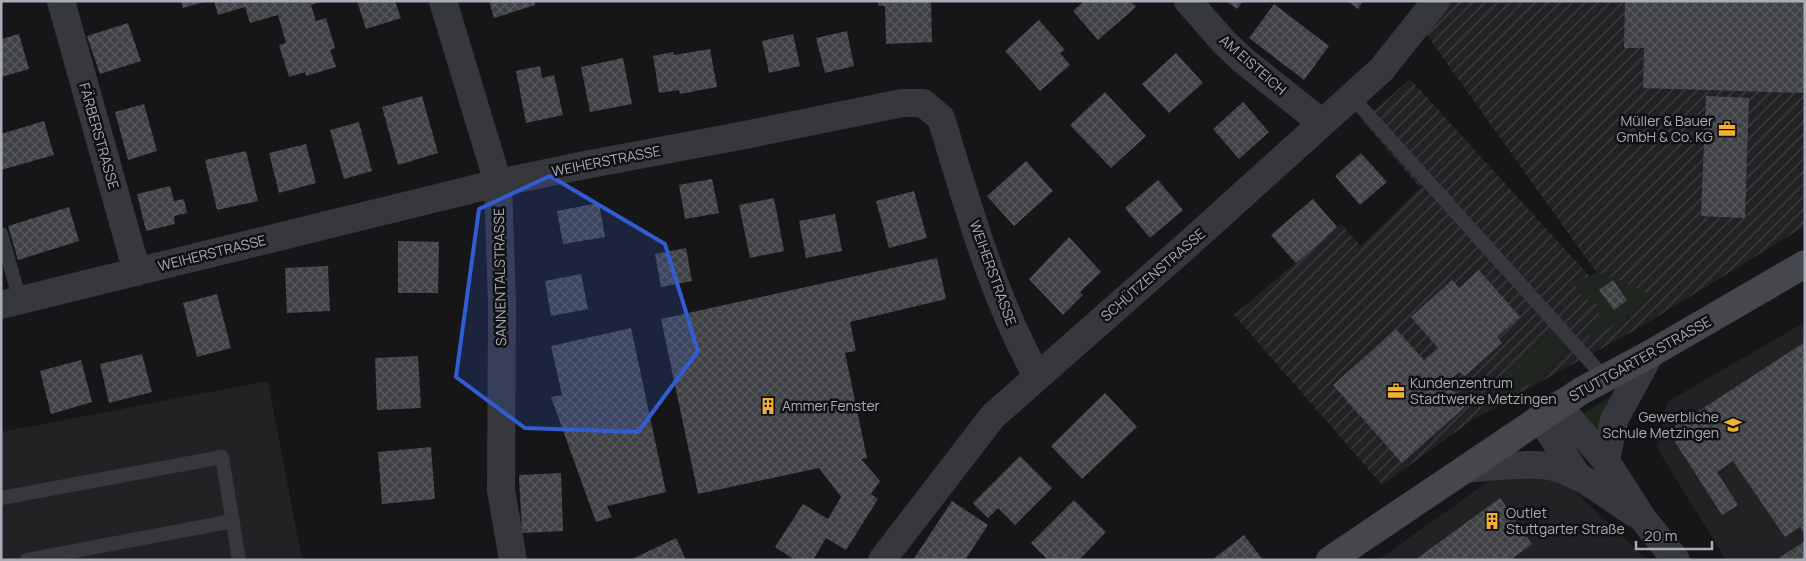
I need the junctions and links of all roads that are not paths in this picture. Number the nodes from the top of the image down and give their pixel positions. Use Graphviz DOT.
graph roads {
  1 [pos="61,1"];
  2 [pos="443,1"];
  3 [pos="1188,1"];
  4 [pos="1436,1"];
  5 [pos="1352,97"];
  6 [pos="1322,124"];
  7 [pos="498,183"];
  8 [pos="1,234"];
  9 [pos="1805,264"];
  10 [pos="137,272"];
  11 [pos="11,302"];
  12 [pos="1650,354"];
  13 [pos="1037,376"];
  14 [pos="1604,377"];
  15 [pos="1549,411"];
  16 [pos="1606,462"];
  17 [pos="1466,469"];
  18 [pos="1578,477"];
  19 [pos="1,498"];
  20 [pos="1643,519"];
  21 [pos="233,521"];
  22 [pos="1333,559"];
  23 [pos="27,560"];
  24 [pos="239,560"];
  25 [pos="513,560"];
  26 [pos="882,560"];
  27 [pos="1676,560"];
  1 -- 10 [label="street, FÄRBERSTRASSE"];
  2 -- 7 [label="street, SANNENTALSTRASSE"];
  3 -- 6 [label="street, AM EISTEICH"];
  4 -- 5 [label="street, SCHÜTZENSTRASSE"];
  5 -- 6 [label="street, SCHÜTZENSTRASSE"];
  5 -- 14 [label="lane"];
  6 -- 13 [label="street, SCHÜTZENSTRASSE"];
  7 -- 10 [label="street, WEIHERSTRASSE"];
  7 -- 13 [label="street, WEIHERSTRASSE"];
  7 -- 25 [label="street, SANNENTALSTRASSE"];
  8 -- 11 [label="lane"];
  9 -- 12 [label="main road, STUTTGARTER STRASSE"];
  10 -- 11 [label="street, WEIHERSTRASSE"];
  12 -- 14 [label="main road, STUTTGARTER STRASSE"];
  12 -- 16 [label="street"];
  13 -- 26 [label="street, SCHÜTZENSTRASSE"];
  14 -- 15 [label="main road, STUTTGARTER STRASSE"];
  15 -- 16 [label="street"];
  15 -- 17 [label="main road, STUTTGARTER STRASSE"];
  15 -- 18 [label="street"];
  16 -- 20 [label="street"];
  17 -- 18 [label="street"];
  17 -- 22 [label="main road, STUTTGARTER STRASSE"];
  18 -- 20 [label="street"];
  19 -- 21 [label="lane"];
  20 -- 27 [label="street"];
  21 -- 23 [label="lane"];
  21 -- 24 [label="lane"];
}
